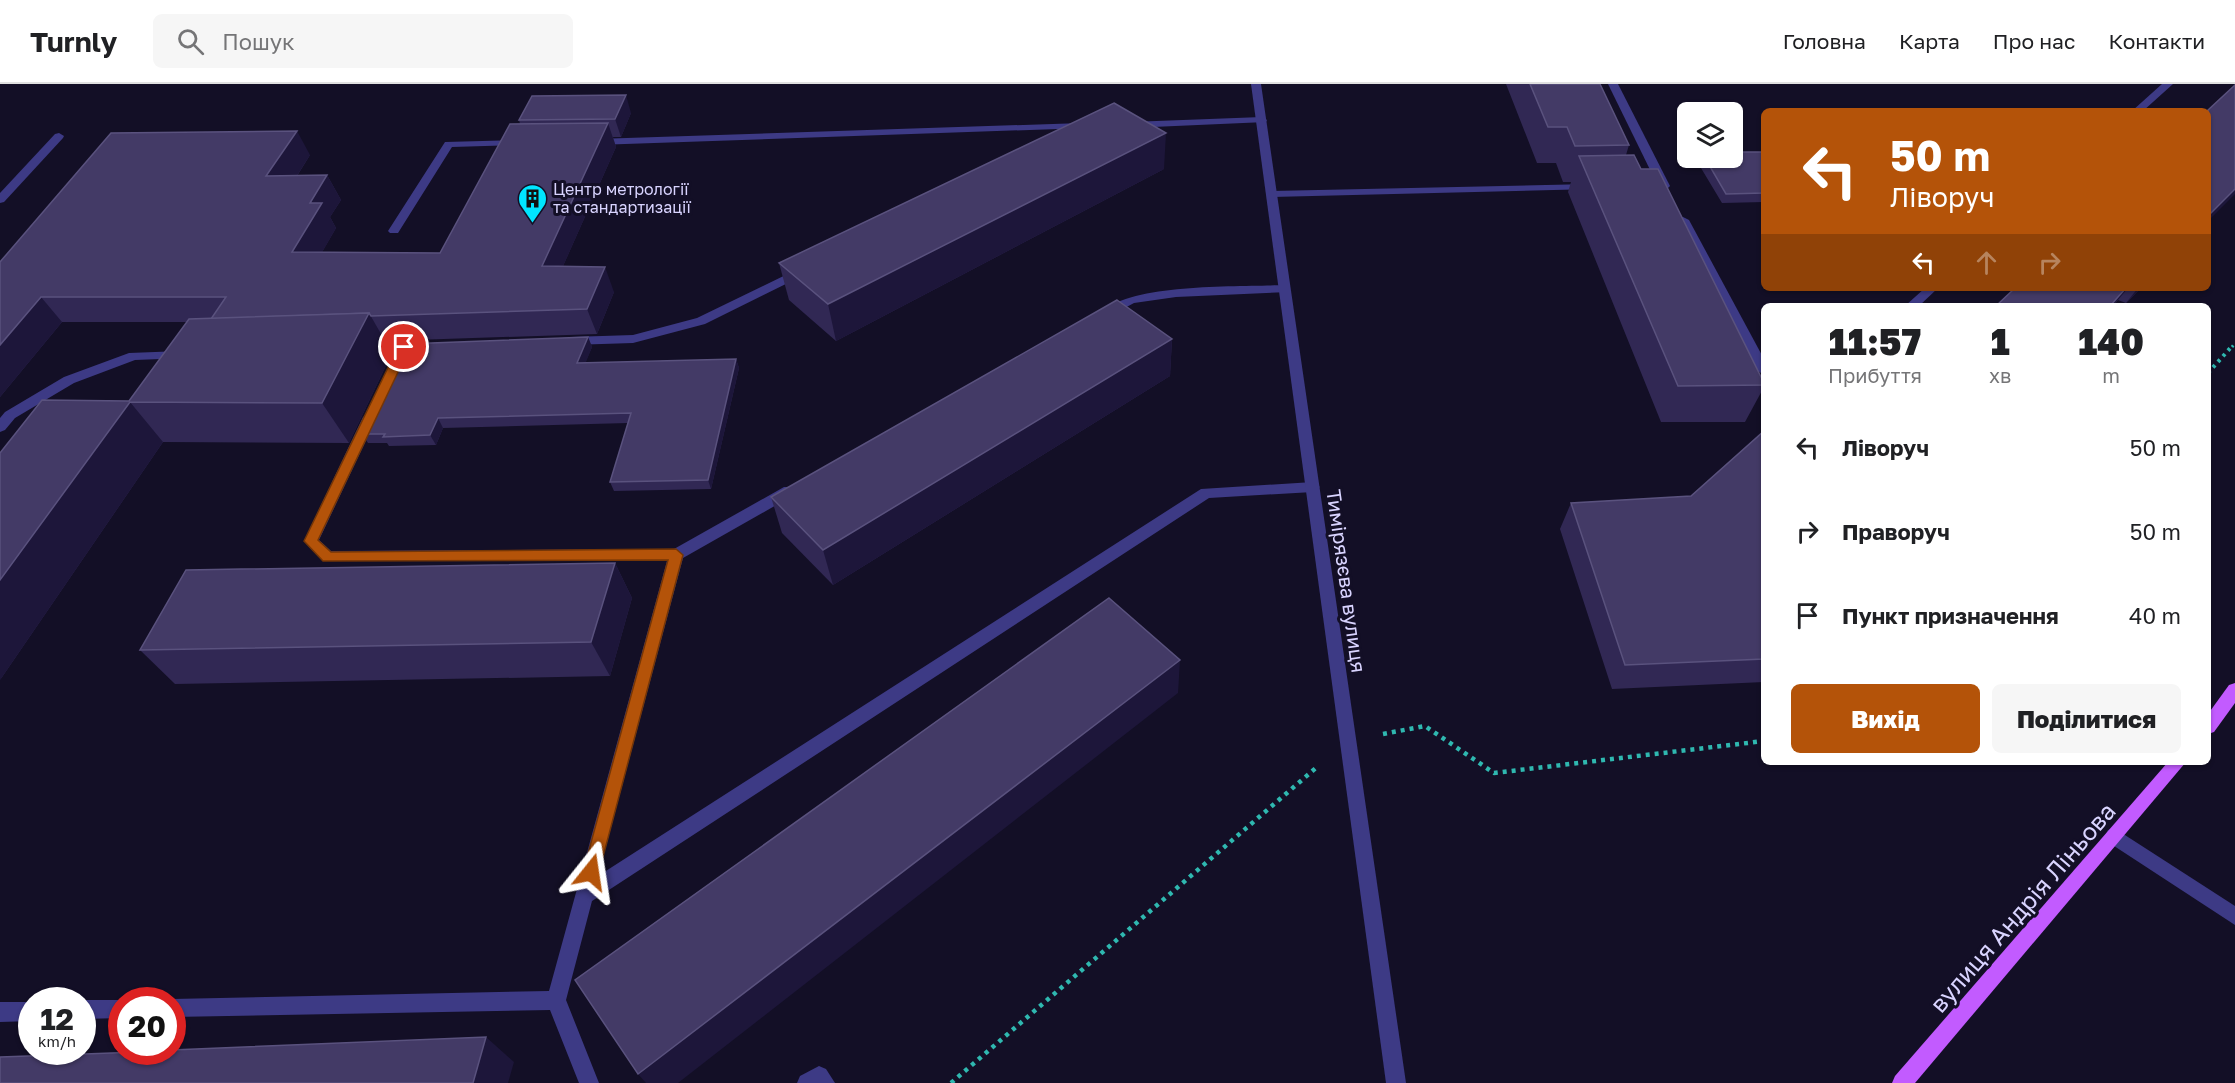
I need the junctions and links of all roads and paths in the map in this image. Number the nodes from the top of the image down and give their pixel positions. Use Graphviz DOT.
graph roads {
  1 [pos="1256,84"];
  2 [pos="1613,84"];
  3 [pos="2168,84"];
  4 [pos="2140,108"];
  5 [pos="1262,120"];
  6 [pos="1120,125"];
  7 [pos="59,136"];
  8 [pos="587,142"];
  9 [pos="1064,142"];
  10 [pos="529,143"];
  11 [pos="1605,187"];
  12 [pos="1272,194"];
  13 [pos="0,200"];
  14 [pos="394,231"];
  15 [pos="807,268"];
  16 [pos="1285,289"];
  17 [pos="1928,291"];
  18 [pos="1914,303"];
  19 [pos="1090,324"];
  20 [pos="553,342"];
  21 [pos="2235,343"];
  22 [pos="438,346"];
  23 [pos="357,349"];
  24 [pos="192,354"];
  25 [pos="1761,366"];
  26 [pos="2211,370"];
  27 [pos="378,401"];
  28 [pos="0,427"];
  29 [pos="800,485"];
  30 [pos="1313,487"];
  31 [pos="676,555"];
  32 [pos="2235,690"];
  33 [pos="2211,723"];
  34 [pos="2175,765"];
  35 [pos="2114,836"];
  36 [pos="585,895"];
  37 [pos="2235,916"];
  38 [pos="556,1000"];
  39 [pos="186,1008"];
  40 [pos="18,1011"];
  41 [pos="0,1012"];
  42 [pos="589,1083"];
  43 [pos="807,1083"];
  44 [pos="825,1083"];
  45 [pos="1396,1083"];
  46 [pos="1902,1083"];
  1 -- 5 [label="street, Тимірязєва вулиця"];
  2 -- 25 [label="street"];
  3 -- 4 [label="street"];
  5 -- 6 [label="street"];
  5 -- 12 [label="street, Тимірязєва вулиця"];
  7 -- 13 [label="street"];
  8 -- 9 [label="street"];
  10 -- 14 [label="street"];
  11 -- 12 [label="street"];
  12 -- 16 [label="street, Тимірязєва вулиця"];
  15 -- 20 [label="street"];
  16 -- 19 [label="street"];
  16 -- 30 [label="street, Тимірязєва вулиця"];
  17 -- 18 [label="street"];
  21 -- 26 [label="path"];
  22 -- 23 [label="street"];
  24 -- 28 [label="street"];
  27 -- 31 [label="street"];
  29 -- 31 [label="street"];
  30 -- 36 [label="street"];
  30 -- 45 [label="street, Тимірязєва вулиця"];
  31 -- 36 [label="street"];
  32 -- 33 [label="main road"];
  34 -- 35 [label="main road, вулиця Андрія Ліньова"];
  35 -- 37 [label="street"];
  35 -- 46 [label="main road, вулиця Андрія Ліньова"];
  36 -- 38 [label="street"];
  38 -- 39 [label="street"];
  38 -- 42 [label="street"];
  40 -- 41 [label="street"];
  43 -- 44 [label="street"];
}
